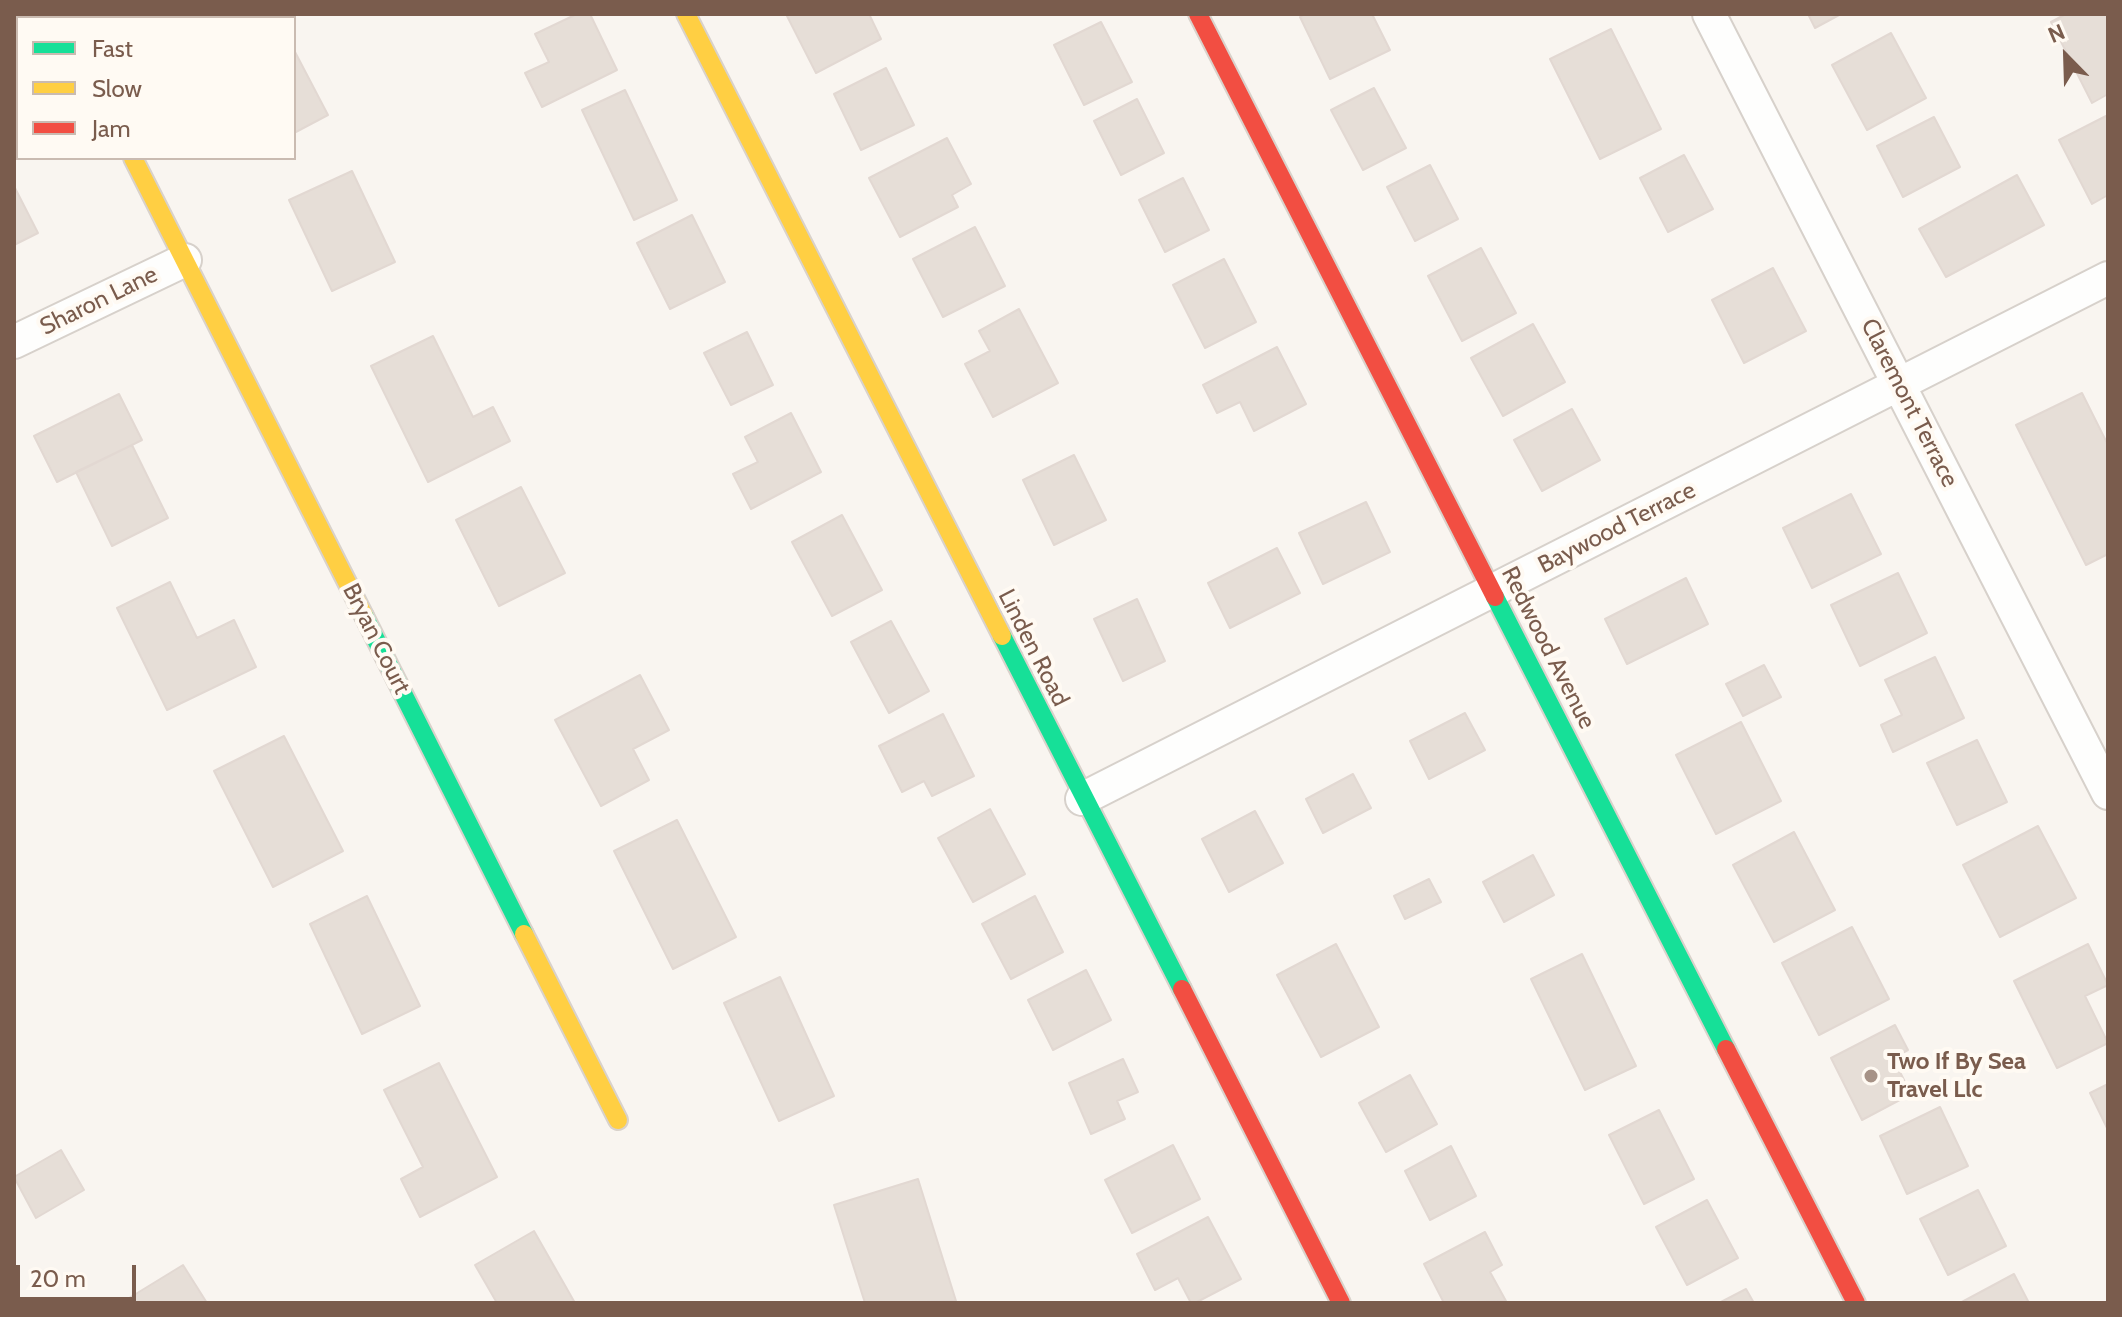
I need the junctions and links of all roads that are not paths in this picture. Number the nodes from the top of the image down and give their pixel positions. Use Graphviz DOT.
graph roads {
  1 [pos="686,14"];
  2 [pos="1198,14"];
  3 [pos="1709,14"];
  4 [pos="134,160"];
  5 [pos="185,260"];
  6 [pos="2108,278"];
  7 [pos="14,342"];
  8 [pos="1900,385"];
  9 [pos="1493,592"];
  10 [pos="2108,793"];
  11 [pos="1082,799"];
  12 [pos="618,1120"];
  13 [pos="1341,1303"];
  14 [pos="1856,1303"];
  1 -- 11 [label="street, Linden Road"];
  2 -- 9 [label="street, Redwood Avenue"];
  3 -- 8 [label="street, Claremont Terrace"];
  4 -- 5 [label="street, Bryan Court"];
  5 -- 7 [label="street, Sharon Lane"];
  5 -- 12 [label="street, Bryan Court"];
  6 -- 8 [label="street, Baywood Terrace"];
  8 -- 9 [label="street, Baywood Terrace"];
  8 -- 10 [label="street, Claremont Terrace"];
  9 -- 11 [label="street, Baywood Terrace"];
  9 -- 14 [label="street, Redwood Avenue"];
  11 -- 13 [label="street, Linden Road"];
}
